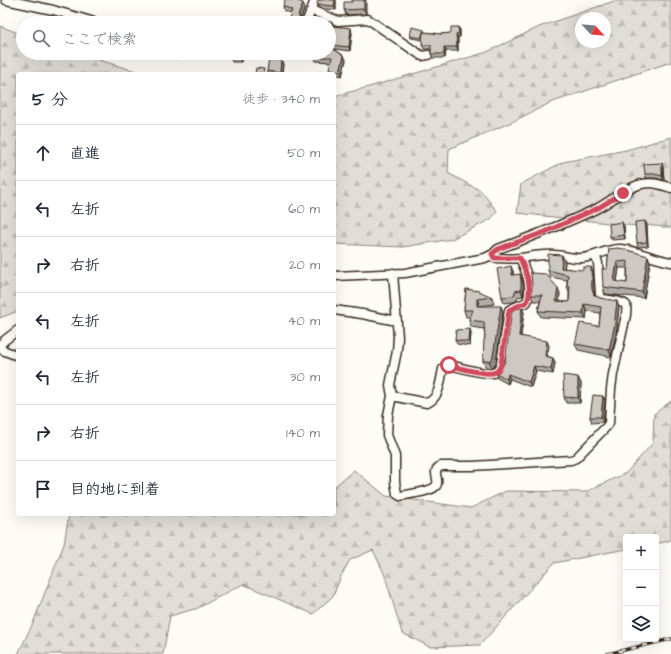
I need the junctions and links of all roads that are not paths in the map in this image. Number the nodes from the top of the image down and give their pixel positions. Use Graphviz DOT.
graph roads {
  1 [pos="6,0"];
  2 [pos="315,0"];
  3 [pos="311,10"];
  4 [pos="74,16"];
  5 [pos="309,16"];
  6 [pos="326,16"];
  7 [pos="336,20"];
  8 [pos="428,55"];
  9 [pos="671,188"];
  10 [pos="492,254"];
  11 [pos="595,255"];
  12 [pos="520,258"];
  13 [pos="671,262"];
  14 [pos="393,273"];
  15 [pos="336,276"];
  16 [pos="336,310"];
  17 [pos="397,322"];
  18 [pos="16,332"];
  19 [pos="0,345"];
  20 [pos="0,349"];
  21 [pos="16,355"];
  22 [pos="392,396"];
  1 -- 4 [label="street"];
  2 -- 3 [label="street"];
  3 -- 5 [label="street"];
  3 -- 6 [label="street"];
  7 -- 8 [label="street"];
  9 -- 10 [label="street"];
  10 -- 12 [label="street"];
  10 -- 14 [label="street"];
  11 -- 12 [label="street"];
  11 -- 13 [label="street"];
  11 -- 22 [label="street"];
  12 -- 22 [label="street"];
  14 -- 15 [label="street"];
  14 -- 17 [label="street"];
  16 -- 17 [label="street"];
  17 -- 22 [label="street"];
  18 -- 19 [label="street"];
  20 -- 21 [label="street"];
}
